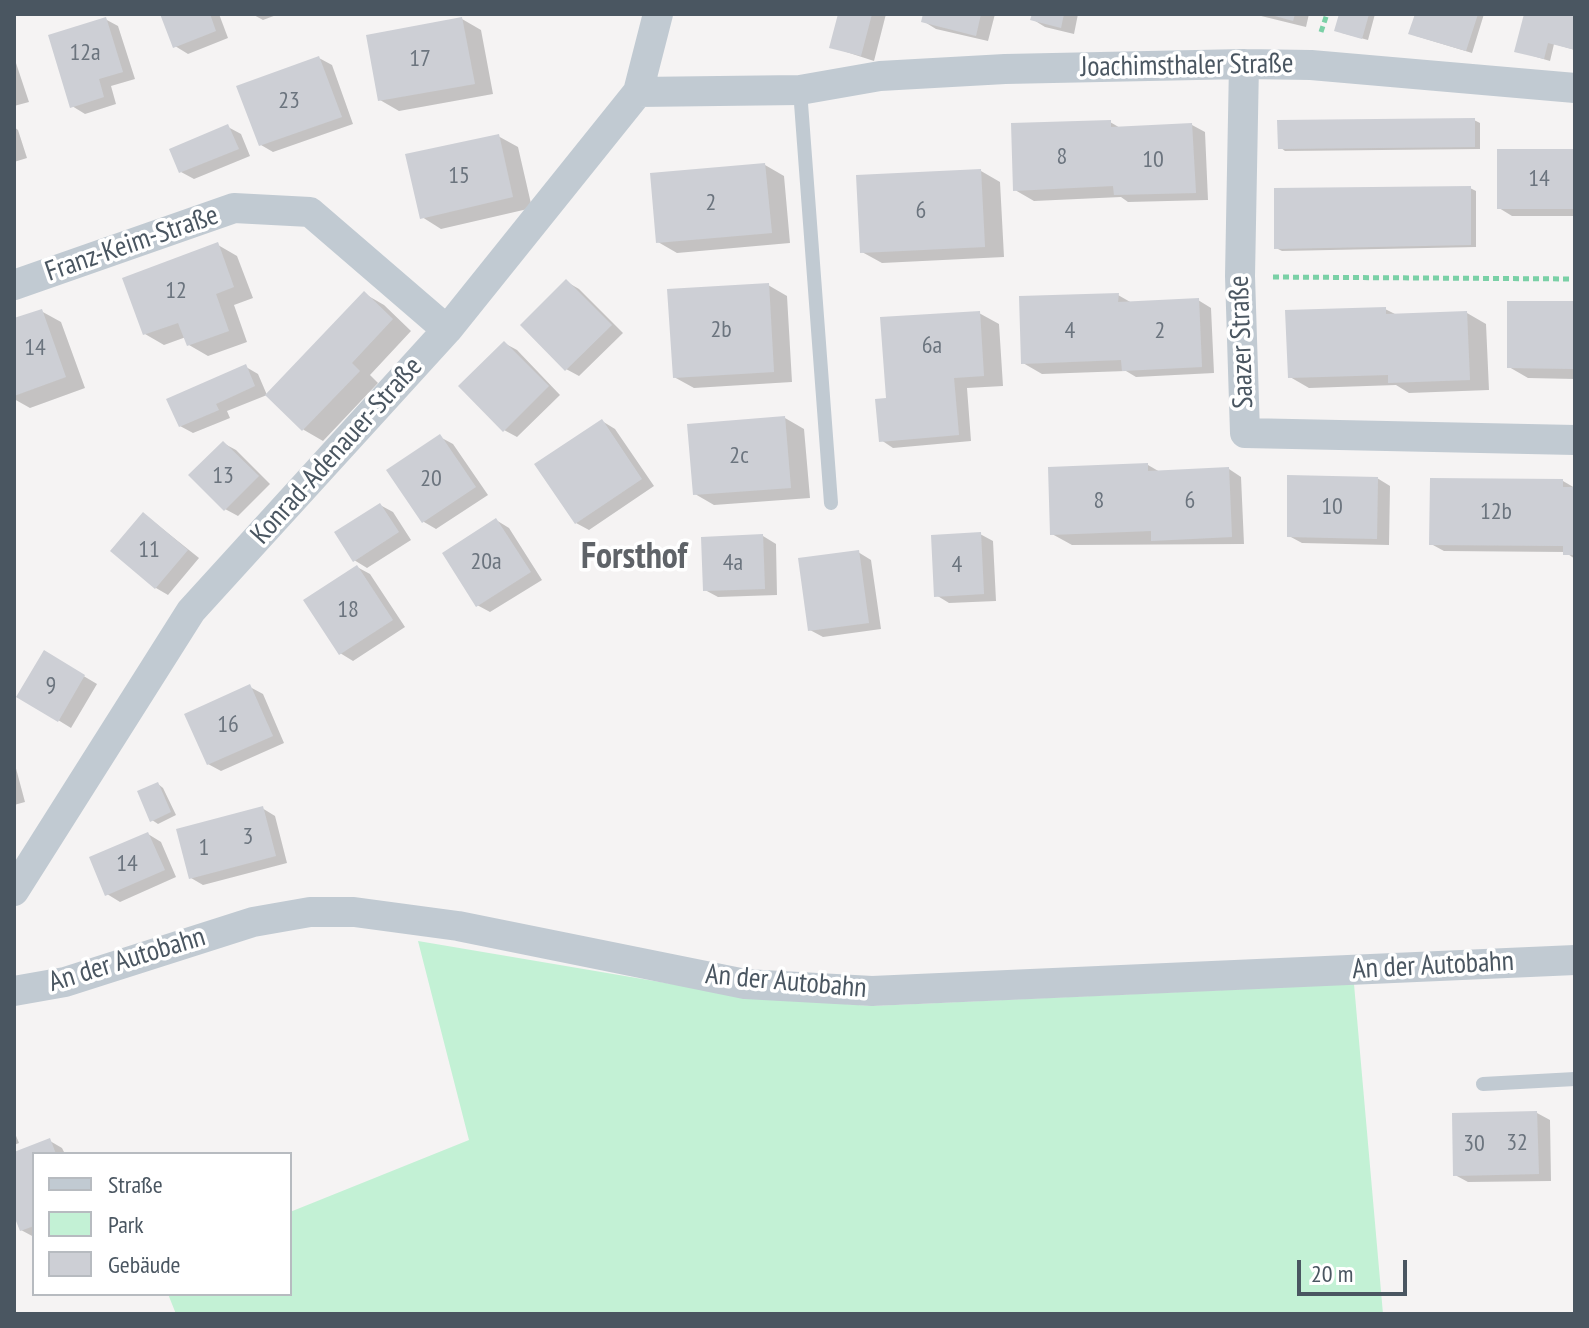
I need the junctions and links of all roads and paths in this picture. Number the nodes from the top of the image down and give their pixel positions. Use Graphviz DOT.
graph roads {
  1 [pos="658,14"];
  2 [pos="1244,64"];
  3 [pos="1575,88"];
  4 [pos="800,90"];
  5 [pos="638,92"];
  6 [pos="1240,276"];
  7 [pos="1575,279"];
  8 [pos="14,285"];
  9 [pos="447,330"];
  10 [pos="1575,440"];
  11 [pos="831,503"];
  12 [pos="14,891"];
  13 [pos="1575,960"];
  14 [pos="14,991"];
  15 [pos="1575,1079"];
  16 [pos="1483,1084"];
  1 -- 5 [label="street, Konrad-Adenauer-Straße"];
  2 -- 3 [label="street, Joachimsthaler Straße"];
  2 -- 4 [label="street, Joachimsthaler Straße"];
  2 -- 6 [label="street, Saazer Straße"];
  4 -- 5 [label="street, Joachimsthaler Straße"];
  4 -- 11 [label="lane"];
  5 -- 9 [label="street, Konrad-Adenauer-Straße"];
  6 -- 7 [label="path"];
  6 -- 10 [label="street, Saazer Straße"];
  8 -- 9 [label="street, Franz-Keim-Straße"];
  9 -- 12 [label="street, Konrad-Adenauer-Straße"];
  13 -- 14 [label="street, An der Autobahn"];
  15 -- 16 [label="lane"];
}
